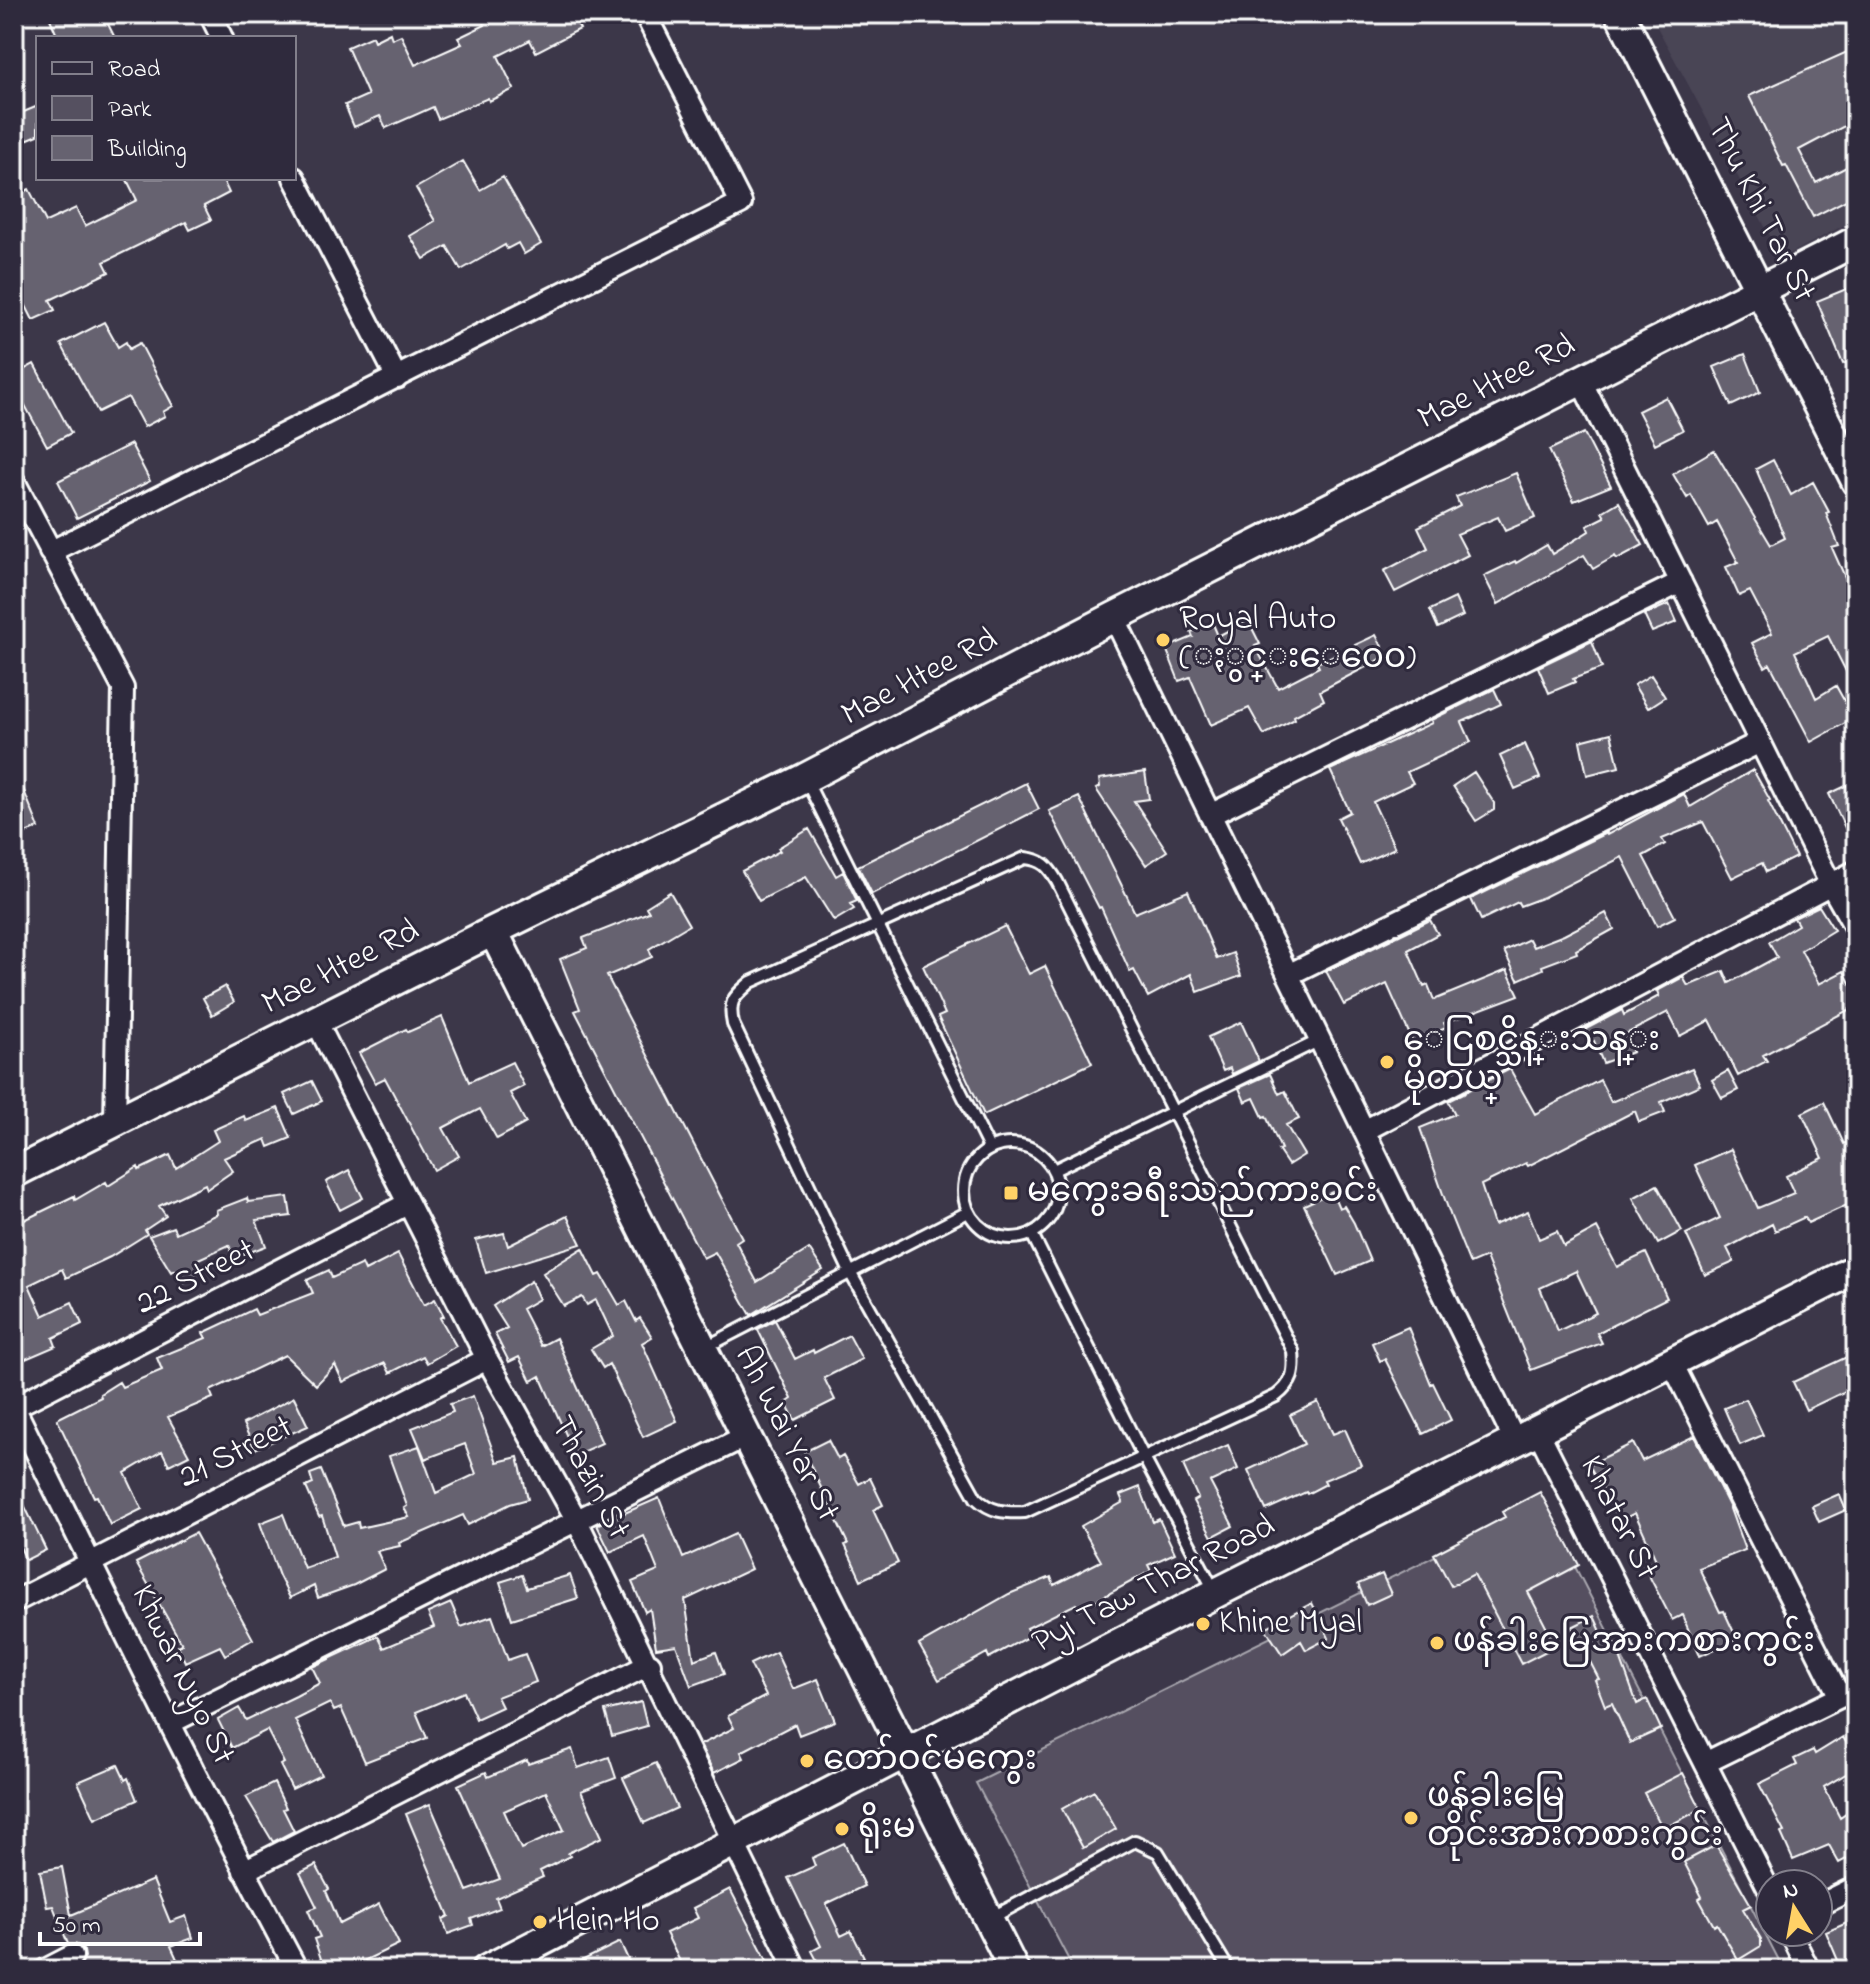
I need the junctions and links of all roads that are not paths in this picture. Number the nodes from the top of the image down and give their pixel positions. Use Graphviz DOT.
graph roads {
  1 [pos="210,14"];
  2 [pos="645,14"];
  3 [pos="1620,14"];
  4 [pos="221,36"];
  5 [pos="295,180"];
  6 [pos="1856,241"];
  7 [pos="1760,290"];
  8 [pos="397,378"];
  9 [pos="1581,381"];
  10 [pos="14,481"];
  11 [pos="1856,481"];
  12 [pos="50,552"];
  13 [pos="1681,582"];
  14 [pos="1114,617"];
  15 [pos="1760,742"];
  16 [pos="805,778"];
  17 [pos="1210,815"];
  18 [pos="1856,871"];
  19 [pos="1831,885"];
  20 [pos="879,924"];
  21 [pos="1856,929"];
  22 [pos="493,931"];
  23 [pos="1288,975"];
  24 [pos="316,1021"];
  25 [pos="1320,1040"];
  26 [pos="1173,1112"];
  27 [pos="115,1123"];
  28 [pos="1364,1131"];
  29 [pos="989,1148"];
  30 [pos="1054,1170"];
  31 [pos="14,1173"];
  32 [pos="407,1204"];
  33 [pos="968,1212"];
  34 [pos="1032,1234"];
  35 [pos="1856,1269"];
  36 [pos="851,1274"];
  37 [pos="703,1349"];
  38 [pos="487,1359"];
  39 [pos="1671,1361"];
  40 [pos="14,1407"];
  41 [pos="1526,1435"];
  42 [pos="746,1436"];
  43 [pos="1143,1456"];
  44 [pos="576,1519"];
  45 [pos="91,1564"];
  46 [pos="1216,1593"];
  47 [pos="14,1602"];
  48 [pos="650,1664"];
  49 [pos="1848,1693"];
  50 [pos="170,1723"];
  51 [pos="905,1753"];
  52 [pos="1705,1763"];
  53 [pos="734,1842"];
  54 [pos="1758,1868"];
  55 [pos="244,1871"];
  56 [pos="1856,1887"];
  57 [pos="1834,1898"];
  58 [pos="989,1919"];
  59 [pos="1798,1948"];
  60 [pos="72,1956"];
  61 [pos="45,1970"];
  62 [pos="297,1970"];
  63 [pos="486,1970"];
  64 [pos="796,1970"];
  65 [pos="1014,1970"];
  66 [pos="1229,1970"];
  67 [pos="1809,1970"];
  1 -- 4 [label="street"];
  2 -- 8 [label="street"];
  3 -- 7 [label="street, Thu Khi Tar St"];
  5 -- 8 [label="street"];
  6 -- 7 [label="street, Mae Htee Rd"];
  7 -- 9 [label="street, Mae Htee Rd"];
  7 -- 11 [label="street, Thu Khi Tar St"];
  8 -- 12 [label="street"];
  9 -- 13 [label="street"];
  9 -- 14 [label="street, Mae Htee Rd"];
  10 -- 12 [label="street"];
  12 -- 27 [label="street"];
  13 -- 15 [label="street"];
  13 -- 17 [label="street"];
  14 -- 16 [label="street, Mae Htee Rd"];
  14 -- 17 [label="street, Khatar St"];
  15 -- 19 [label="street"];
  15 -- 23 [label="street"];
  16 -- 20 [label="lane"];
  16 -- 22 [label="street, Mae Htee Rd"];
  17 -- 23 [label="street, Khatar St"];
  18 -- 19 [label="street"];
  19 -- 21 [label="street"];
  19 -- 28 [label="street"];
  20 -- 26 [label="lane"];
  20 -- 29 [label="lane"];
  20 -- 36 [label="lane"];
  22 -- 24 [label="street, Mae Htee Rd"];
  22 -- 37 [label="street, Ah Wai Yar St"];
  23 -- 25 [label="street, Khatar St"];
  24 -- 27 [label="street, Mae Htee Rd"];
  24 -- 32 [label="street, Thazin St"];
  25 -- 26 [label="lane"];
  25 -- 28 [label="street, Khatar St"];
  26 -- 30 [label="lane"];
  26 -- 43 [label="lane"];
  27 -- 31 [label="street, Mae Htee Rd"];
  28 -- 41 [label="street, Khatar St"];
  29 -- 30 [label="lane"];
  29 -- 33 [label="lane"];
  30 -- 34 [label="lane"];
  32 -- 38 [label="street, Thazin St"];
  32 -- 40 [label="street, 22 Street"];
  33 -- 34 [label="lane"];
  33 -- 36 [label="lane"];
  34 -- 43 [label="lane"];
  35 -- 39 [label="street, Pyi Taw Thar Road"];
  36 -- 37 [label="lane"];
  36 -- 43 [label="lane"];
  37 -- 42 [label="street, Ah Wai Yar St"];
  38 -- 44 [label="street, Thazin St"];
  38 -- 45 [label="street, 21 Street"];
  39 -- 41 [label="street, Pyi Taw Thar Road"];
  39 -- 49 [label="street"];
  40 -- 45 [label="street, Khwar Nyo St"];
  41 -- 46 [label="street, Pyi Taw Thar Road"];
  41 -- 52 [label="street, Khatar St"];
  42 -- 44 [label="street"];
  42 -- 51 [label="street, Ah Wai Yar St"];
  43 -- 46 [label="lane"];
  44 -- 48 [label="street, Thazin St"];
  44 -- 50 [label="street"];
  45 -- 47 [label="street, 21 Street"];
  45 -- 50 [label="street, Khwar Nyo St"];
  46 -- 51 [label="street, Pyi Taw Thar Road"];
  48 -- 53 [label="street, Thazin St"];
  48 -- 55 [label="street"];
  49 -- 52 [label="street"];
  50 -- 55 [label="street, Khwar Nyo St"];
  51 -- 53 [label="street, Pyi Taw Thar Road"];
  51 -- 58 [label="street, Ah Wai Yar St"];
  52 -- 54 [label="street, Khatar St"];
  53 -- 63 [label="street, Pyi Taw Thar Road"];
  53 -- 64 [label="street, Thazin St"];
  55 -- 62 [label="street, Khwar Nyo St"];
  56 -- 57 [label="street"];
  58 -- 65 [label="street, Ah Wai Yar St"];
  58 -- 66 [label="lane"];
  59 -- 67 [label="street"];
  60 -- 61 [label="street"];
}
